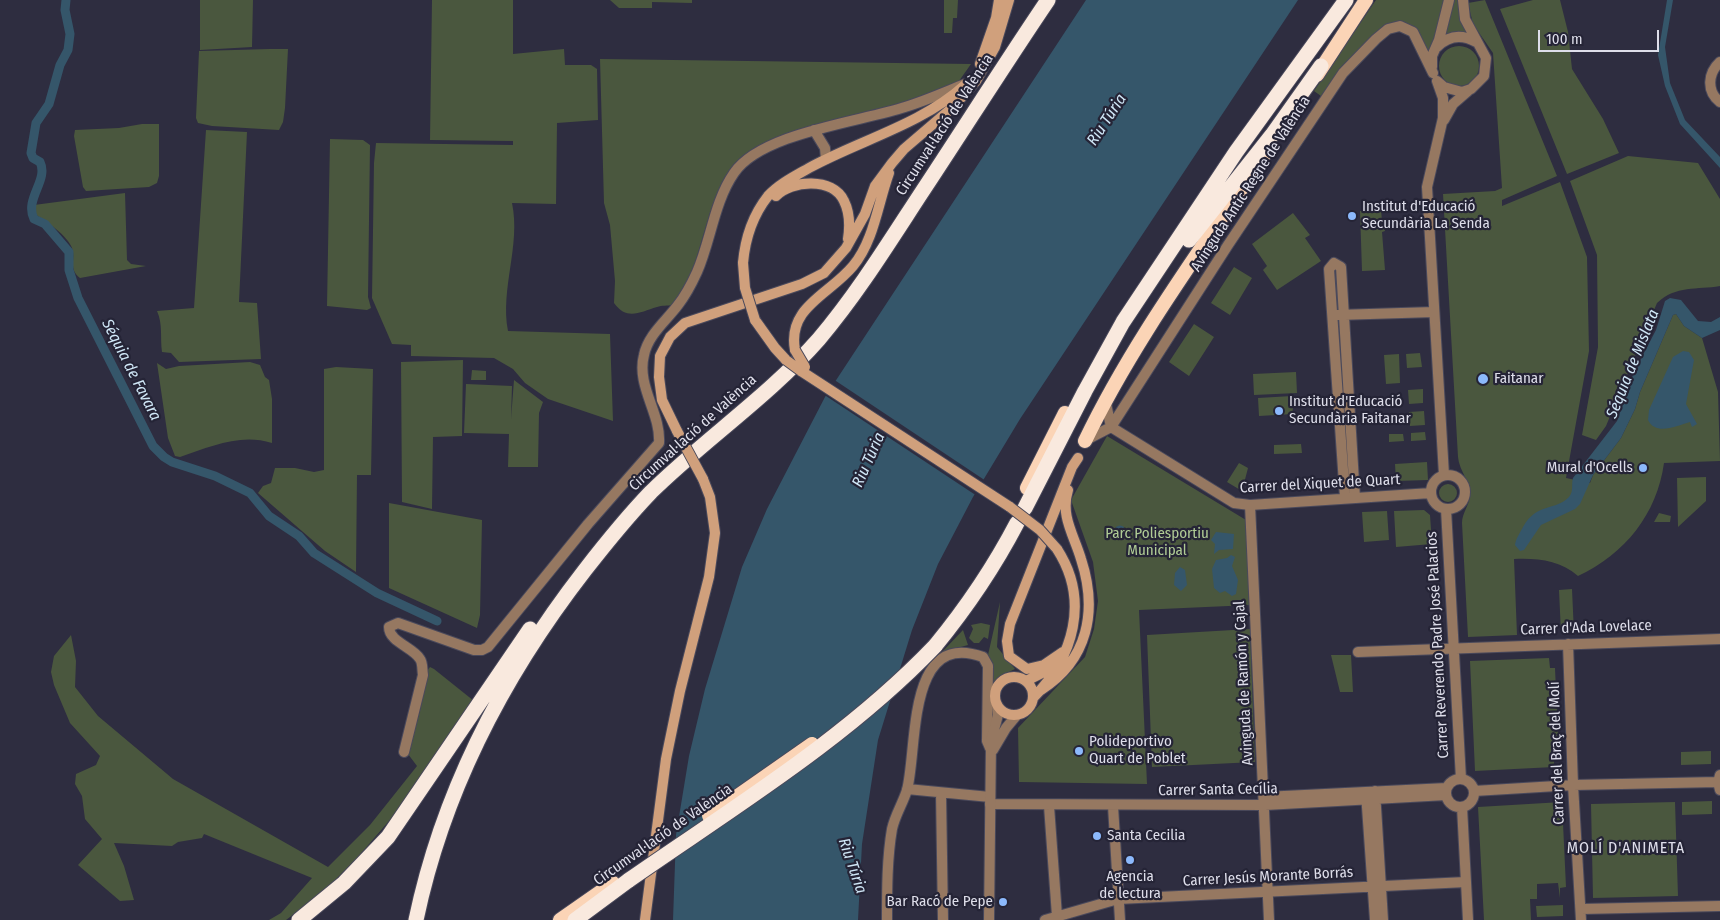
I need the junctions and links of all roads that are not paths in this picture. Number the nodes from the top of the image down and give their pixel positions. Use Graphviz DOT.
graph roads {
  1 [pos="999,0"];
  2 [pos="1009,0"];
  3 [pos="1048,0"];
  4 [pos="1346,0"];
  5 [pos="1366,0"];
  6 [pos="1449,0"];
  7 [pos="1463,0"];
  8 [pos="1476,42"];
  9 [pos="1436,49"];
  10 [pos="1719,62"];
  11 [pos="1321,66"];
  12 [pos="1435,77"];
  13 [pos="968,82"];
  14 [pos="1471,89"];
  15 [pos="1720,102"];
  16 [pos="1442,126"];
  17 [pos="814,130"];
  18 [pos="826,159"];
  19 [pos="892,162"];
  20 [pos="1195,212"];
  21 [pos="754,219"];
  22 [pos="846,248"];
  23 [pos="1434,312"];
  24 [pos="1344,314"];
  25 [pos="1332,315"];
  26 [pos="1101,363"];
  27 [pos="803,369"];
  28 [pos="1105,399"];
  29 [pos="1111,427"];
  30 [pos="1085,441"];
  31 [pos="1078,458"];
  32 [pos="1444,476"];
  33 [pos="1431,493"];
  34 [pos="1350,498"];
  35 [pos="1250,505"];
  36 [pos="1446,509"];
  37 [pos="1017,512"];
  38 [pos="621,523"];
  39 [pos="1720,639"];
  40 [pos="1568,644"];
  41 [pos="1454,649"];
  42 [pos="1063,652"];
  43 [pos="1358,652"];
  44 [pos="1026,681"];
  45 [pos="991,688"];
  46 [pos="1041,690"];
  47 [pos="1033,698"];
  48 [pos="997,706"];
  49 [pos="1016,716"];
  50 [pos="404,752"];
  51 [pos="991,753"];
  52 [pos="1460,779"];
  53 [pos="1719,782"];
  54 [pos="1573,785"];
  55 [pos="907,789"];
  56 [pos="1447,791"];
  57 [pos="1474,791"];
  58 [pos="941,793"];
  59 [pos="1371,795"];
  60 [pos="990,801"];
  61 [pos="1264,801"];
  62 [pos="1049,806"];
  63 [pos="1113,806"];
  64 [pos="1462,807"];
  65 [pos="657,837"];
  66 [pos="630,876"];
  67 [pos="1466,882"];
  68 [pos="1377,888"];
  69 [pos="1268,891"];
  70 [pos="1118,899"];
  71 [pos="1720,906"];
  72 [pos="1581,909"];
  73 [pos="1057,916"];
  74 [pos="299,920"];
  75 [pos="416,920"];
  76 [pos="560,920"];
  77 [pos="574,920"];
  78 [pos="645,920"];
  79 [pos="649,920"];
  80 [pos="887,920"];
  81 [pos="943,920"];
  82 [pos="989,920"];
  83 [pos="1045,920"];
  84 [pos="1120,920"];
  85 [pos="1269,920"];
  86 [pos="1375,920"];
  87 [pos="1383,920"];
  88 [pos="1468,920"];
  89 [pos="1581,920"];
  1 -- 13 [label="main road"];
  2 -- 19 [label="main road"];
  3 -- 38 [label="highway, Circumval·lació de València"];
  4 -- 20 [label="highway, Circumval·lació de València"];
  5 -- 11 [label="highway"];
  6 -- 9 [label="street"];
  7 -- 8 [label="street"];
  8 -- 9 [label="street"];
  8 -- 14 [label="street"];
  9 -- 12 [label="street"];
  10 -- 15 [label="street"];
  11 -- 26 [label="highway"];
  11 -- 28 [label="highway"];
  12 -- 14 [label="street"];
  12 -- 16 [label="street"];
  12 -- 29 [label="street, Avinguda Antic Regne de València"];
  13 -- 17 [label="street"];
  13 -- 18 [label="main road"];
  14 -- 16 [label="street"];
  16 -- 23 [label="street"];
  17 -- 18 [label="street"];
  17 -- 50 [label="street"];
  18 -- 21 [label="main road"];
  19 -- 22 [label="main road"];
  19 -- 27 [label="main road, bridge"];
  20 -- 26 [label="highway, Circumval·lació de València"];
  20 -- 37 [label="highway"];
  21 -- 22 [label="main road"];
  21 -- 27 [label="main road, bridge"];
  22 -- 65 [label="main road, bridge"];
  23 -- 24 [label="street"];
  23 -- 32 [label="street"];
  24 -- 25 [label="street"];
  24 -- 25 [label="street"];
  24 -- 34 [label="street"];
  25 -- 34 [label="street"];
  26 -- 37 [label="highway, Circumval·lació de València"];
  27 -- 37 [label="main road"];
  28 -- 29 [label="street"];
  28 -- 30 [label="highway"];
  29 -- 30 [label="street"];
  29 -- 35 [label="street, Carrer del Xiquet de Quart"];
  30 -- 31 [label="main road"];
  31 -- 42 [label="main road"];
  31 -- 46 [label="main road"];
  32 -- 33 [label="street"];
  32 -- 36 [label="street"];
  33 -- 34 [label="street, Carrer del Xiquet de Quart"];
  33 -- 36 [label="street"];
  34 -- 35 [label="street, Carrer del Xiquet de Quart"];
  35 -- 61 [label="street, Avinguda de Ramón y Cajal"];
  36 -- 41 [label="street, Carrer Reverendo Padre José Palacios"];
  37 -- 42 [label="main road, bridge"];
  37 -- 66 [label="highway, Circumval·lació de València, bridge"];
  38 -- 74 [label="highway"];
  38 -- 75 [label="highway, Circumval·lació de València"];
  39 -- 40 [label="street, Carrer d'Ada Lovelace"];
  40 -- 41 [label="street, Carrer d'Ada Lovelace"];
  40 -- 54 [label="street, Carrer del Braç del Molí"];
  41 -- 43 [label="street, Carrer d'Ada Lovelace"];
  41 -- 52 [label="street, Carrer Reverendo Padre José Palacios"];
  42 -- 44 [label="main road"];
  42 -- 46 [label="main road"];
  44 -- 45 [label="main road"];
  44 -- 47 [label="main road"];
  45 -- 48 [label="main road"];
  45 -- 51 [label="street"];
  45 -- 55 [label="street"];
  46 -- 47 [label="main road"];
  47 -- 49 [label="main road"];
  48 -- 49 [label="main road"];
  48 -- 51 [label="street"];
  49 -- 51 [label="street"];
  51 -- 60 [label="street"];
  52 -- 56 [label="street"];
  52 -- 57 [label="street"];
  53 -- 54 [label="street"];
  54 -- 57 [label="street"];
  54 -- 72 [label="street, Carrer del Braç del Molí"];
  55 -- 58 [label="street, Carrer Santa Cecília"];
  55 -- 80 [label="street"];
  56 -- 59 [label="street, Carrer Santa Cecília"];
  56 -- 64 [label="street"];
  57 -- 64 [label="street"];
  58 -- 60 [label="street, Carrer Santa Cecília"];
  58 -- 81 [label="street"];
  59 -- 61 [label="street, Carrer Santa Cecília"];
  59 -- 68 [label="street"];
  60 -- 62 [label="street, Carrer Santa Cecília"];
  60 -- 82 [label="street"];
  61 -- 63 [label="street, Carrer Santa Cecília"];
  61 -- 69 [label="street, Avinguda de Ramón y Cajal"];
  62 -- 63 [label="street, Carrer Santa Cecília"];
  62 -- 73 [label="street"];
  63 -- 70 [label="street"];
  64 -- 67 [label="street"];
  65 -- 78 [label="main road"];
  65 -- 79 [label="street"];
  66 -- 76 [label="highway"];
  66 -- 77 [label="highway, Circumval·lació de València"];
  67 -- 68 [label="street, Carrer Jesús Morante Borrás"];
  67 -- 88 [label="street"];
  68 -- 69 [label="street, Carrer Jesús Morante Borrás"];
  68 -- 86 [label="street"];
  68 -- 87 [label="street"];
  69 -- 70 [label="street, Carrer Jesús Morante Borrás"];
  69 -- 85 [label="street, Avinguda de Ramón y Cajal"];
  70 -- 73 [label="street, Carrer Jesús Morante Borrás"];
  70 -- 84 [label="street"];
  71 -- 72 [label="street"];
  72 -- 89 [label="street, Carrer del Braç del Molí"];
  73 -- 83 [label="street, Carrer Jesús Morante Borrás"];
}
